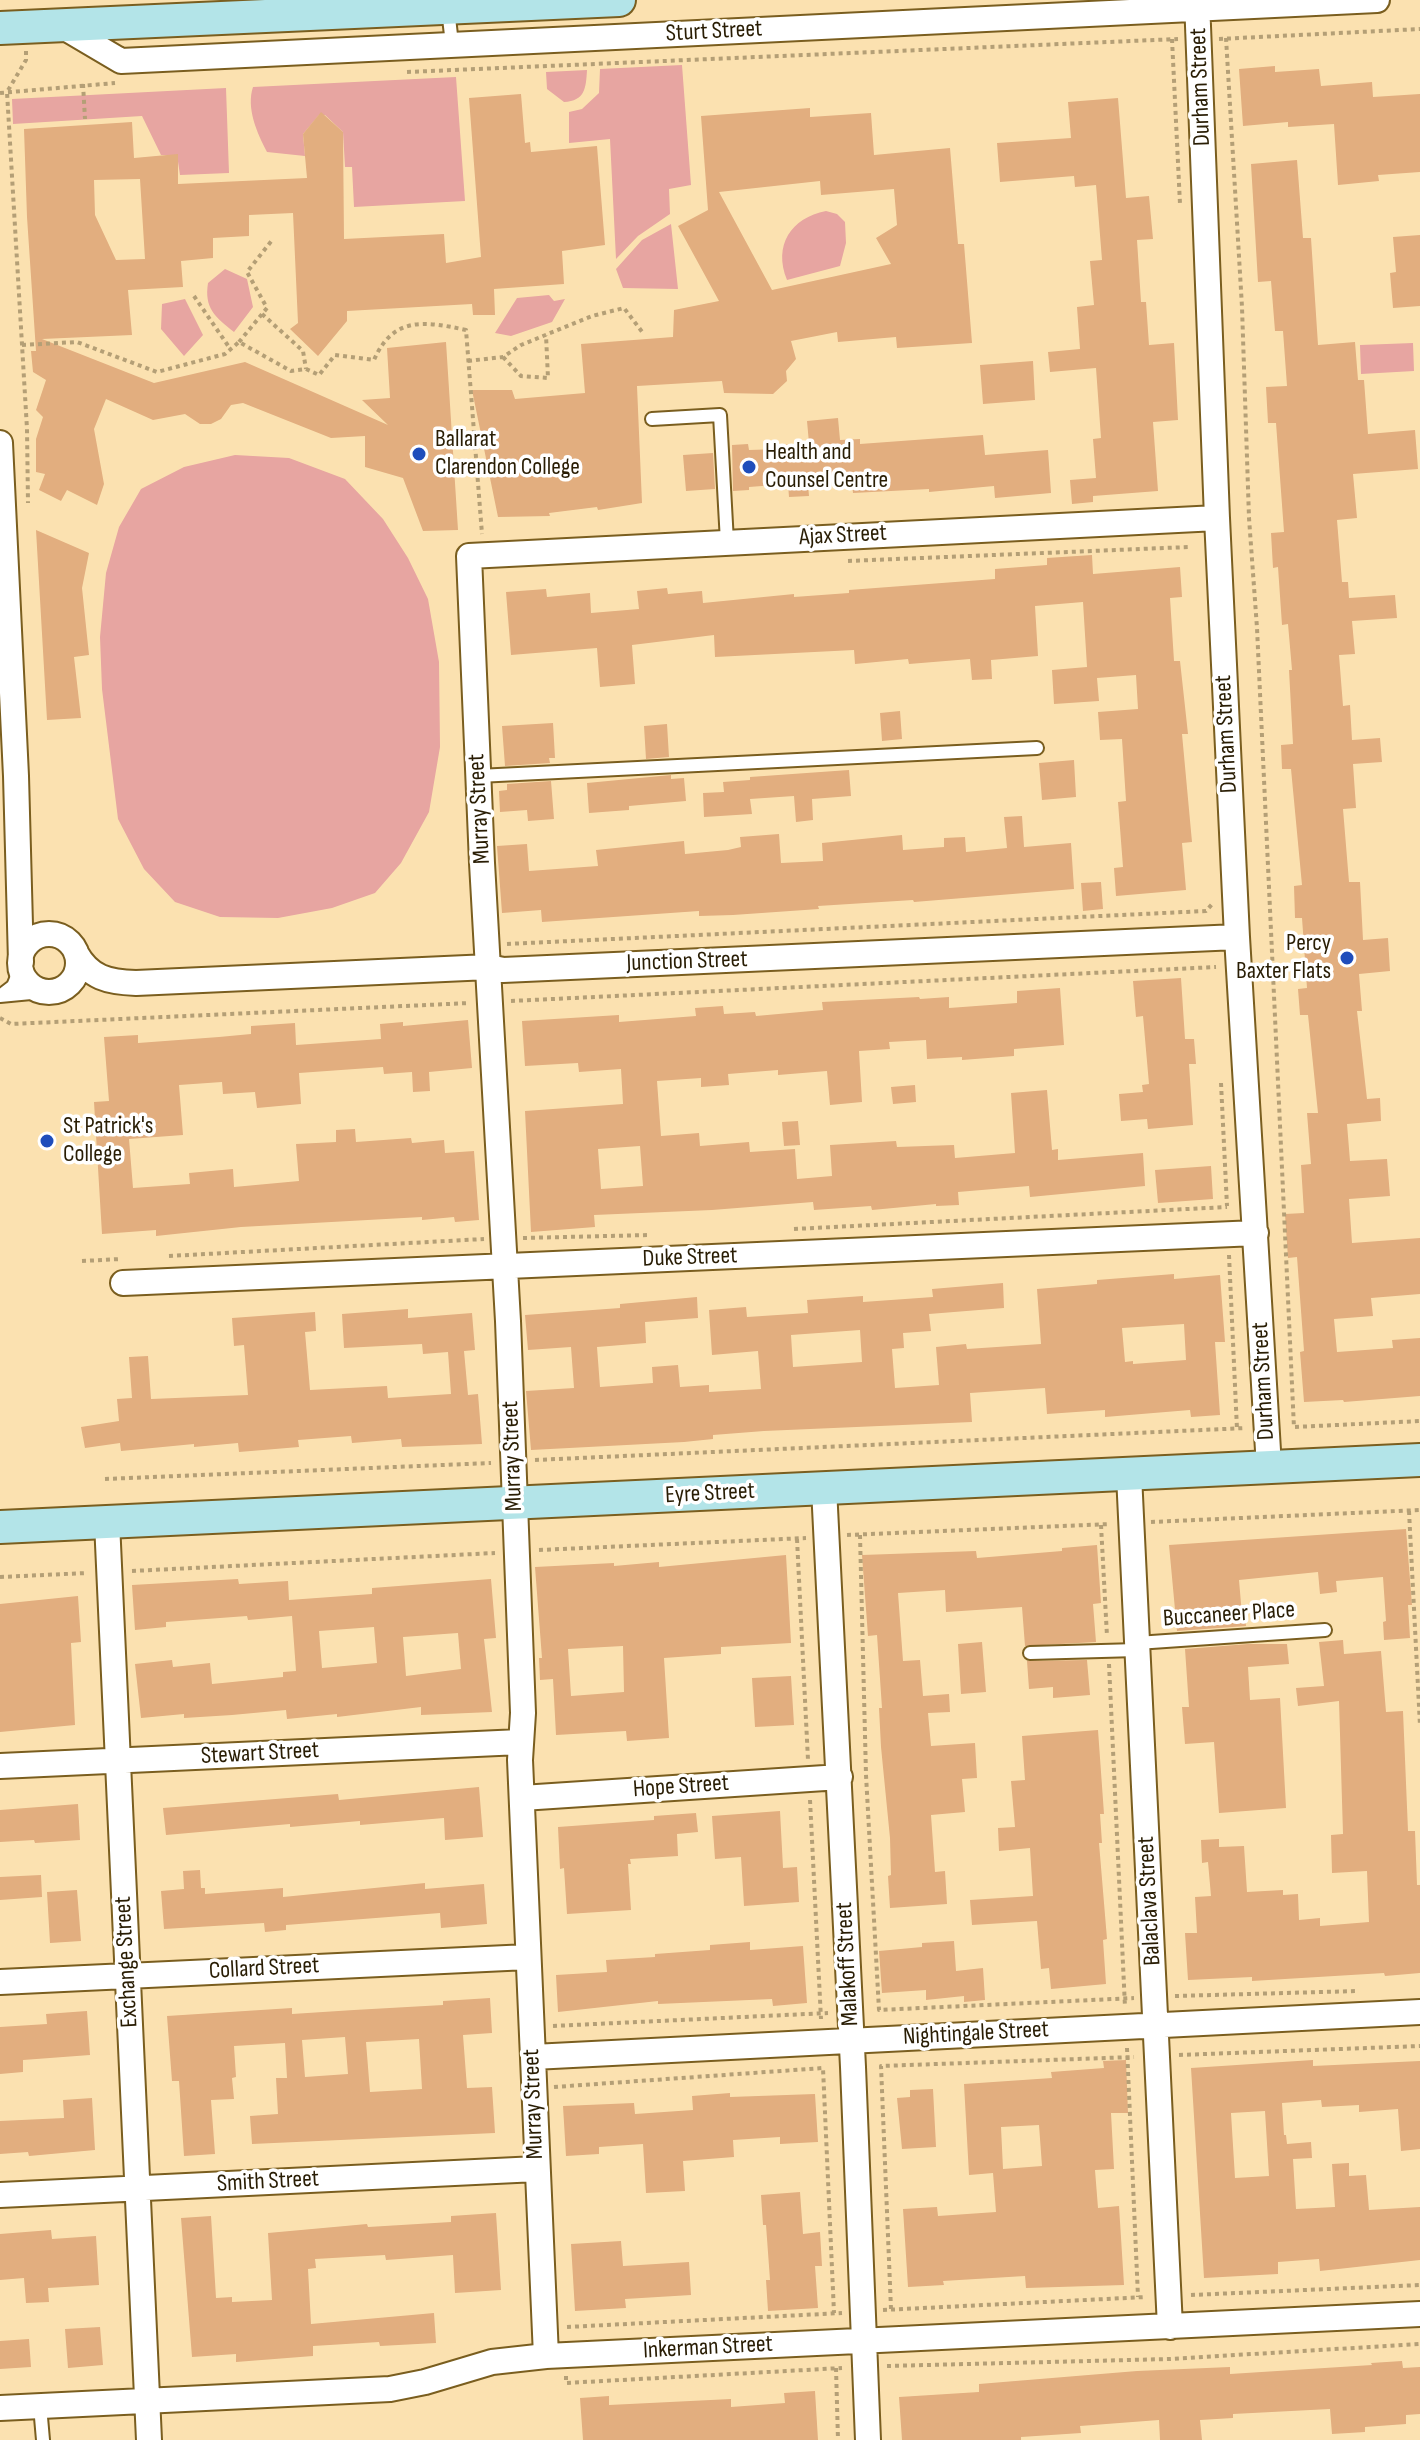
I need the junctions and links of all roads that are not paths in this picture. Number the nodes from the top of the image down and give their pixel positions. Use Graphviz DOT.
graph roads {
  1 [pos="619,0"];
  2 [pos="1377,0"];
  3 [pos="1197,4"];
  4 [pos="348,6"];
  5 [pos="448,9"];
  6 [pos="60,25"];
  7 [pos="0,28"];
  8 [pos="452,44"];
  9 [pos="652,419"];
  10 [pos="0,443"];
  11 [pos="1217,518"];
  12 [pos="727,542"];
  13 [pos="476,546"];
  14 [pos="1037,748"];
  15 [pos="478,776"];
  16 [pos="20,874"];
  17 [pos="1237,937"];
  18 [pos="69,945"];
  19 [pos="21,964"];
  20 [pos="489,967"];
  21 [pos="136,983"];
  22 [pos="55,991"];
  23 [pos="0,996"];
  24 [pos="1256,1233"];
  25 [pos="504,1265"];
  26 [pos="126,1271"];
  27 [pos="1420,1460"];
  28 [pos="1269,1467"];
  29 [pos="1129,1475"];
  30 [pos="824,1488"];
  31 [pos="514,1503"];
  32 [pos="107,1522"];
  33 [pos="0,1527"];
  34 [pos="1325,1630"];
  35 [pos="1137,1646"];
  36 [pos="1030,1653"];
  37 [pos="520,1742"];
  38 [pos="117,1760"];
  39 [pos="0,1766"];
  40 [pos="840,1777"];
  41 [pos="522,1798"];
  42 [pos="528,1957"];
  43 [pos="128,1975"];
  44 [pos="0,1982"];
  45 [pos="1420,2012"];
  46 [pos="1156,2026"];
  47 [pos="852,2040"];
  48 [pos="533,2057"];
  49 [pos="537,2169"];
  50 [pos="137,2188"];
  51 [pos="0,2195"];
  52 [pos="1420,2314"];
  53 [pos="1170,2327"];
  54 [pos="864,2339"];
  55 [pos="546,2356"];
  56 [pos="148,2401"];
  57 [pos="40,2406"];
  58 [pos="0,2408"];
  59 [pos="43,2440"];
  60 [pos="149,2440"];
  61 [pos="868,2440"];
  1 -- 5 [label="main road"];
  2 -- 3 [label="street, Sturt Street"];
  3 -- 8 [label="street, Sturt Street"];
  3 -- 11 [label="street, Durham Street"];
  4 -- 5 [label="main road"];
  4 -- 6 [label="main road"];
  5 -- 8 [label="lane"];
  6 -- 7 [label="main road"];
  6 -- 8 [label="street, Sturt Street"];
  9 -- 12 [label="lane"];
  10 -- 16 [label="street"];
  11 -- 12 [label="street, Ajax Street"];
  11 -- 17 [label="street, Durham Street"];
  12 -- 13 [label="street, Ajax Street"];
  13 -- 15 [label="street, Murray Street"];
  14 -- 15 [label="lane"];
  15 -- 20 [label="street, Murray Street"];
  16 -- 18 [label="street, Junction Street"];
  16 -- 19 [label="street"];
  17 -- 20 [label="street, Junction Street"];
  17 -- 24 [label="street, Durham Street"];
  18 -- 19 [label="street"];
  18 -- 21 [label="street, Junction Street"];
  18 -- 22 [label="street"];
  19 -- 22 [label="street"];
  19 -- 23 [label="lane"];
  20 -- 21 [label="street, Junction Street"];
  20 -- 25 [label="street, Murray Street"];
  21 -- 22 [label="street, Junction Street"];
  22 -- 23 [label="lane"];
  24 -- 25 [label="street, Duke Street"];
  24 -- 28 [label="street, Durham Street"];
  25 -- 26 [label="street, Duke Street"];
  25 -- 31 [label="street, Murray Street"];
  27 -- 28 [label="main road, Eyre Street"];
  28 -- 29 [label="main road, Eyre Street"];
  29 -- 30 [label="main road, Eyre Street"];
  29 -- 35 [label="street, Balaclava Street"];
  30 -- 31 [label="main road, Eyre Street"];
  30 -- 40 [label="street, Malakoff Street"];
  31 -- 32 [label="main road, Eyre Street"];
  31 -- 37 [label="street, Murray Street"];
  32 -- 33 [label="main road, Eyre Street"];
  32 -- 38 [label="street, Exchange Street"];
  34 -- 35 [label="lane, Buccaneer Place"];
  35 -- 36 [label="lane, Buccaneer Place"];
  35 -- 46 [label="street, Balaclava Street"];
  37 -- 38 [label="street, Stewart Street"];
  37 -- 41 [label="street, Murray Street"];
  38 -- 39 [label="street, Stewart Street"];
  38 -- 43 [label="street, Exchange Street"];
  40 -- 41 [label="street, Hope Street"];
  40 -- 47 [label="street, Malakoff Street"];
  41 -- 42 [label="street, Murray Street"];
  42 -- 43 [label="street, Collard Street"];
  42 -- 48 [label="street, Murray Street"];
  43 -- 44 [label="street, Collard Street"];
  43 -- 50 [label="street, Exchange Street"];
  45 -- 46 [label="street, Nightingale Street"];
  46 -- 47 [label="street, Nightingale Street"];
  46 -- 53 [label="street, Balaclava Street"];
  47 -- 48 [label="street, Nightingale Street"];
  47 -- 54 [label="street, Malakoff Street"];
  48 -- 49 [label="street, Murray Street"];
  49 -- 50 [label="street, Smith Street"];
  49 -- 55 [label="street, Murray Street"];
  50 -- 51 [label="street, Smith Street"];
  50 -- 56 [label="street, Exchange Street"];
  52 -- 53 [label="street, Inkerman Street"];
  53 -- 54 [label="street, Inkerman Street"];
  54 -- 55 [label="street, Inkerman Street"];
  54 -- 61 [label="street, Malakoff Street"];
  55 -- 56 [label="street, Inkerman Street"];
  56 -- 57 [label="street, Inkerman Street"];
  56 -- 60 [label="street, Exchange Street"];
  57 -- 58 [label="street, Inkerman Street"];
  57 -- 59 [label="lane"];
}
